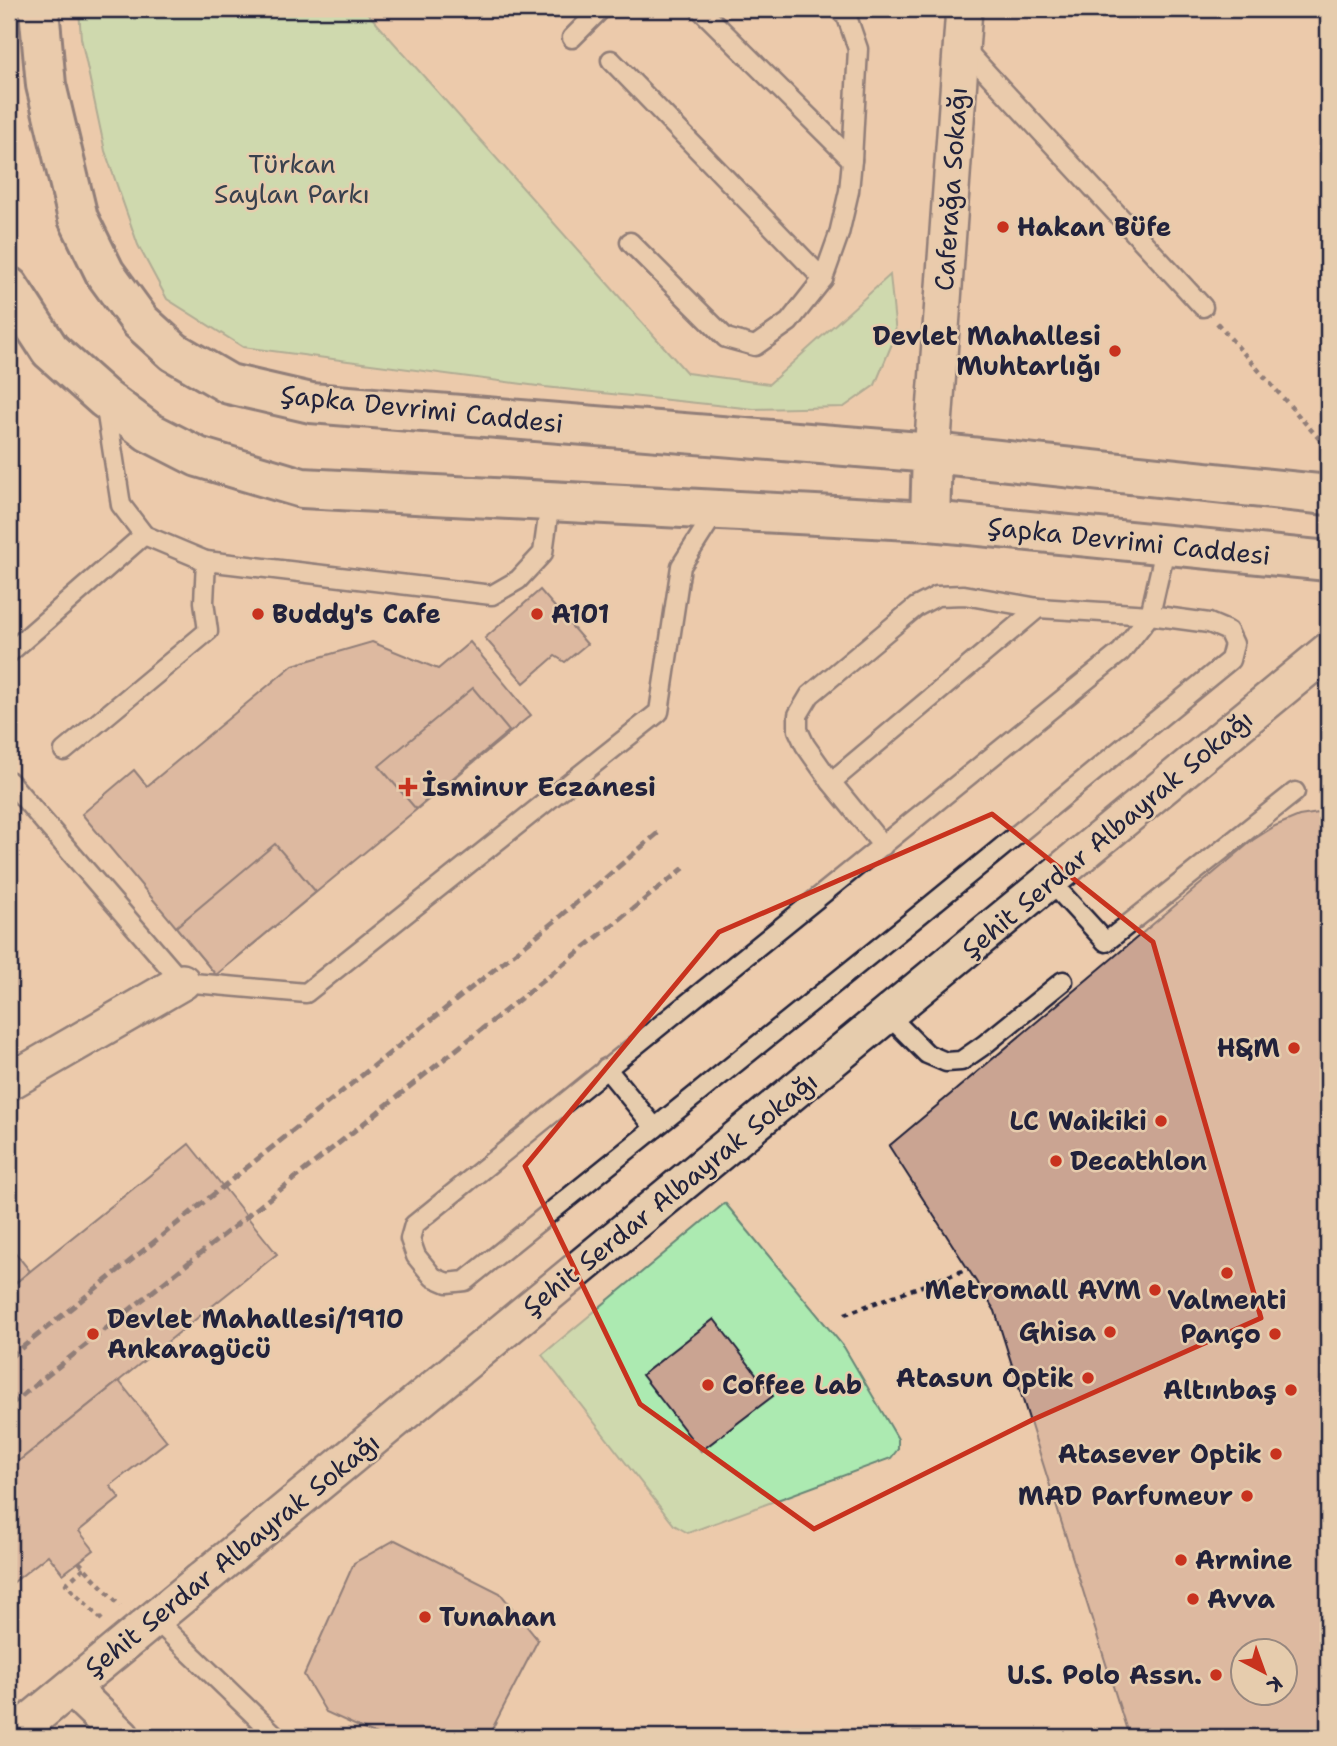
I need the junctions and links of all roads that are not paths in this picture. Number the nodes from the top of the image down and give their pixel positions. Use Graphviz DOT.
graph roads {
  1 [pos="39,9"];
  2 [pos="601,9"];
  3 [pos="701,9"];
  4 [pos="838,9"];
  5 [pos="964,9"];
  6 [pos="572,38"];
  7 [pos="961,46"];
  8 [pos="611,60"];
  9 [pos="852,160"];
  10 [pos="630,242"];
  11 [pos="823,279"];
  12 [pos="9,287"];
  13 [pos="1203,307"];
  14 [pos="104,399"];
  15 [pos="932,453"];
  16 [pos="1328,495"];
  17 [pos="550,502"];
  18 [pos="716,511"];
  19 [pos="930,521"];
  20 [pos="144,535"];
  21 [pos="1166,545"];
  22 [pos="206,561"];
  23 [pos="1328,561"];
  24 [pos="1038,608"];
  25 [pos="1150,615"];
  26 [pos="1328,651"];
  27 [pos="9,653"];
  28 [pos="64,751"];
  29 [pos="9,781"];
  30 [pos="831,782"];
  31 [pos="1295,792"];
  32 [pos="884,846"];
  33 [pos="1050,881"];
  34 [pos="1063,981"];
  35 [pos="182,982"];
  36 [pos="888,1015"];
  37 [pos="606,1068"];
  38 [pos="9,1082"];
  39 [pos="655,1128"];
  40 [pos="155,1619"];
  41 [pos="71,1688"];
  42 [pos="11,1737"];
  43 [pos="122,1737"];
  44 [pos="276,1737"];
  1 -- 15 [label="main road, Şapka Devrimi Caddesi"];
  2 -- 6 [label="lane"];
  3 -- 9 [label="lane"];
  4 -- 9 [label="lane"];
  5 -- 7 [label="street, Caferağa Sokağı"];
  7 -- 13 [label="lane"];
  7 -- 15 [label="street, Caferağa Sokağı"];
  8 -- 11 [label="lane"];
  9 -- 11 [label="lane"];
  10 -- 11 [label="lane"];
  12 -- 14 [label="main road, Şapka Devrimi Caddesi"];
  14 -- 17 [label="main road, Şapka Devrimi Caddesi"];
  14 -- 20 [label="lane"];
  15 -- 16 [label="main road, Şapka Devrimi Caddesi"];
  15 -- 19 [label="main road"];
  17 -- 18 [label="main road, Şapka Devrimi Caddesi"];
  17 -- 22 [label="lane"];
  18 -- 19 [label="main road, Şapka Devrimi Caddesi"];
  18 -- 35 [label="lane"];
  19 -- 21 [label="main road, Şapka Devrimi Caddesi"];
  20 -- 22 [label="lane"];
  20 -- 27 [label="lane"];
  21 -- 23 [label="main road, Şapka Devrimi Caddesi"];
  21 -- 25 [label="lane"];
  22 -- 28 [label="lane"];
  24 -- 25 [label="lane"];
  24 -- 30 [label="lane"];
  24 -- 30 [label="lane"];
  25 -- 32 [label="lane"];
  25 -- 39 [label="lane"];
  26 -- 33 [label="street, Şehit Serdar Albayrak Sokağı"];
  29 -- 35 [label="lane"];
  30 -- 32 [label="lane"];
  31 -- 33 [label="lane"];
  32 -- 37 [label="lane"];
  33 -- 36 [label="street, Şehit Serdar Albayrak Sokağı"];
  34 -- 36 [label="lane"];
  35 -- 38 [label="street"];
  36 -- 40 [label="street, Şehit Serdar Albayrak Sokağı"];
  37 -- 39 [label="lane"];
  37 -- 39 [label="lane"];
  40 -- 41 [label="street, Şehit Serdar Albayrak Sokağı"];
  40 -- 44 [label="lane"];
  41 -- 42 [label="street, Şehit Serdar Albayrak Sokağı"];
  41 -- 43 [label="street"];
}
